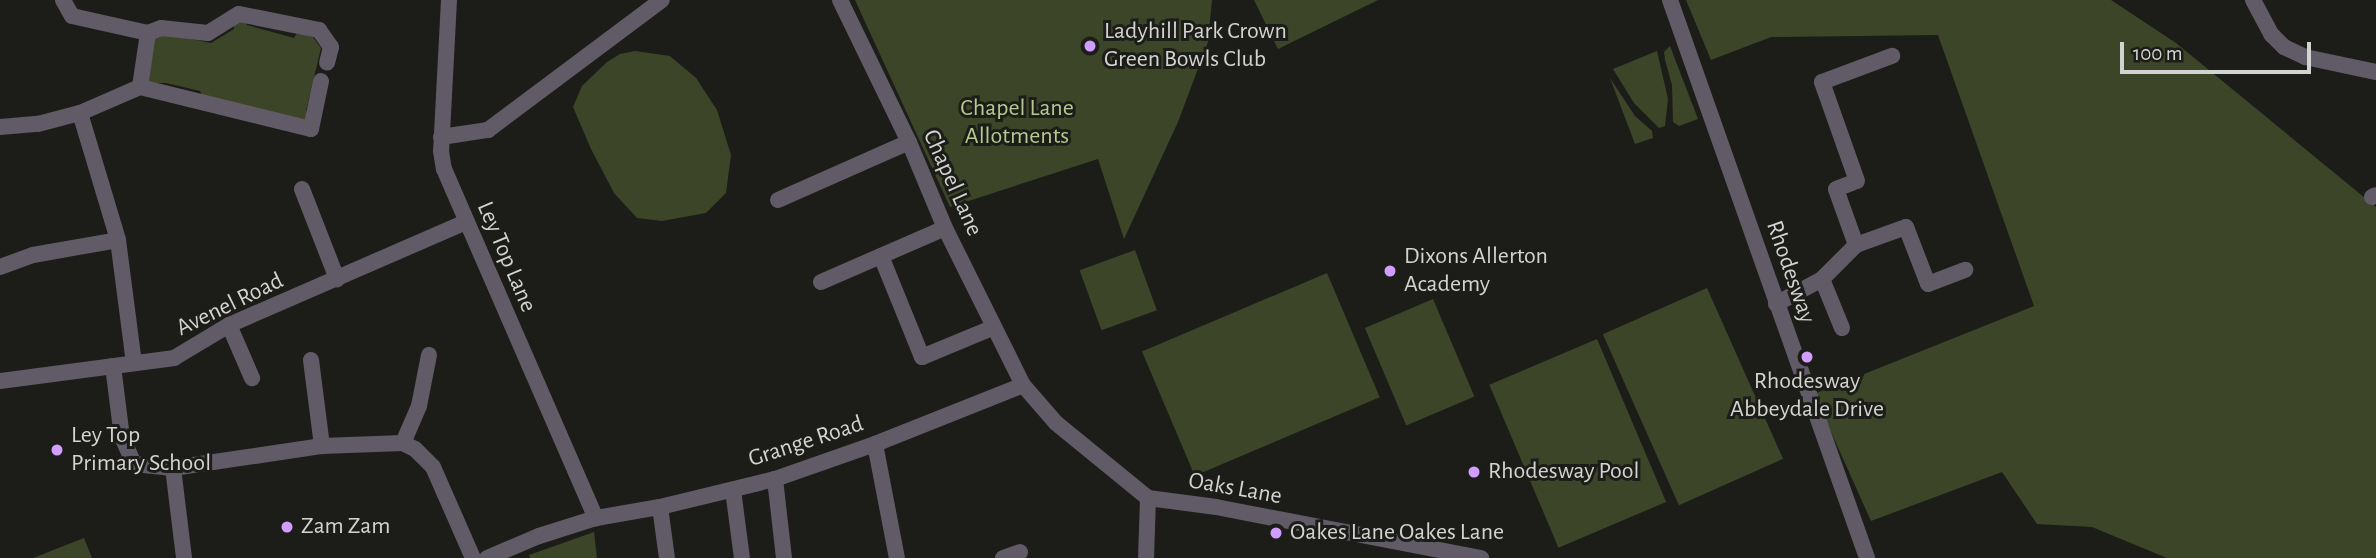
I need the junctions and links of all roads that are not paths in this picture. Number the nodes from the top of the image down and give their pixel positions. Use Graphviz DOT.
graph roads {
  1 [pos="63,0"];
  2 [pos="450,0"];
  3 [pos="662,0"];
  4 [pos="840,0"];
  5 [pos="1670,0"];
  6 [pos="2253,0"];
  7 [pos="148,33"];
  8 [pos="1892,56"];
  9 [pos="327,63"];
  10 [pos="2376,72"];
  11 [pos="321,81"];
  12 [pos="140,87"];
  13 [pos="80,113"];
  14 [pos="0,127"];
  15 [pos="441,137"];
  16 [pos="909,142"];
  17 [pos="302,189"];
  18 [pos="778,200"];
  19 [pos="466,222"];
  20 [pos="945,228"];
  21 [pos="118,240"];
  22 [pos="1856,246"];
  23 [pos="881,256"];
  24 [pos="0,267"];
  25 [pos="1965,270"];
  26 [pos="337,279"];
  27 [pos="1822,279"];
  28 [pos="821,282"];
  29 [pos="1776,304"];
  30 [pos="229,325"];
  31 [pos="994,327"];
  32 [pos="1842,328"];
  33 [pos="429,355"];
  34 [pos="311,360"];
  35 [pos="134,363"];
  36 [pos="113,366"];
  37 [pos="252,378"];
  38 [pos="0,381"];
  39 [pos="1023,385"];
  40 [pos="403,443"];
  41 [pos="875,444"];
  42 [pos="322,446"];
  43 [pos="173,468"];
  44 [pos="775,479"];
  45 [pos="733,490"];
  46 [pos="1148,498"];
  47 [pos="660,507"];
  48 [pos="596,518"];
  49 [pos="1020,552"];
  50 [pos="184,558"];
  51 [pos="473,558"];
  52 [pos="487,558"];
  53 [pos="667,558"];
  54 [pos="742,558"];
  55 [pos="784,558"];
  56 [pos="897,558"];
  57 [pos="1003,558"];
  58 [pos="1146,558"];
  59 [pos="1481,558"];
  60 [pos="1867,558"];
  1 -- 7 [label="street"];
  2 -- 15 [label="street, Ley Top Lane"];
  3 -- 15 [label="street"];
  4 -- 16 [label="street, Chapel Lane"];
  5 -- 29 [label="street, Rhodesway"];
  6 -- 10 [label="street"];
  7 -- 9 [label="street"];
  7 -- 12 [label="street"];
  8 -- 22 [label="street"];
  11 -- 12 [label="street"];
  12 -- 13 [label="street"];
  13 -- 14 [label="street"];
  13 -- 21 [label="street"];
  15 -- 19 [label="street, Ley Top Lane"];
  16 -- 18 [label="street"];
  16 -- 20 [label="street, Chapel Lane"];
  17 -- 26 [label="street"];
  19 -- 26 [label="street, Avenel Road"];
  19 -- 48 [label="street, Ley Top Lane"];
  20 -- 23 [label="street"];
  20 -- 31 [label="street, Chapel Lane"];
  21 -- 24 [label="street"];
  21 -- 35 [label="street"];
  22 -- 25 [label="street"];
  22 -- 27 [label="street"];
  23 -- 28 [label="street"];
  23 -- 31 [label="street"];
  26 -- 30 [label="street, Avenel Road"];
  27 -- 29 [label="street"];
  27 -- 32 [label="street"];
  29 -- 60 [label="street, Rhodesway"];
  30 -- 35 [label="street, Avenel Road"];
  30 -- 37 [label="street"];
  31 -- 39 [label="street, Chapel Lane"];
  33 -- 40 [label="street"];
  34 -- 42 [label="street"];
  35 -- 36 [label="street, Avenel Road"];
  36 -- 38 [label="street, Avenel Road"];
  36 -- 43 [label="street"];
  39 -- 41 [label="street, Grange Road"];
  39 -- 46 [label="street"];
  40 -- 42 [label="street"];
  40 -- 51 [label="street"];
  41 -- 44 [label="street, Grange Road"];
  41 -- 56 [label="street"];
  42 -- 43 [label="street"];
  43 -- 50 [label="street"];
  44 -- 45 [label="street, Grange Road"];
  44 -- 55 [label="street"];
  45 -- 47 [label="street, Grange Road"];
  45 -- 54 [label="street"];
  46 -- 58 [label="street"];
  46 -- 59 [label="street, Oaks Lane"];
  47 -- 48 [label="street, Grange Road"];
  47 -- 53 [label="street"];
  48 -- 52 [label="street, Grange Road"];
  49 -- 57 [label="street"];
}
